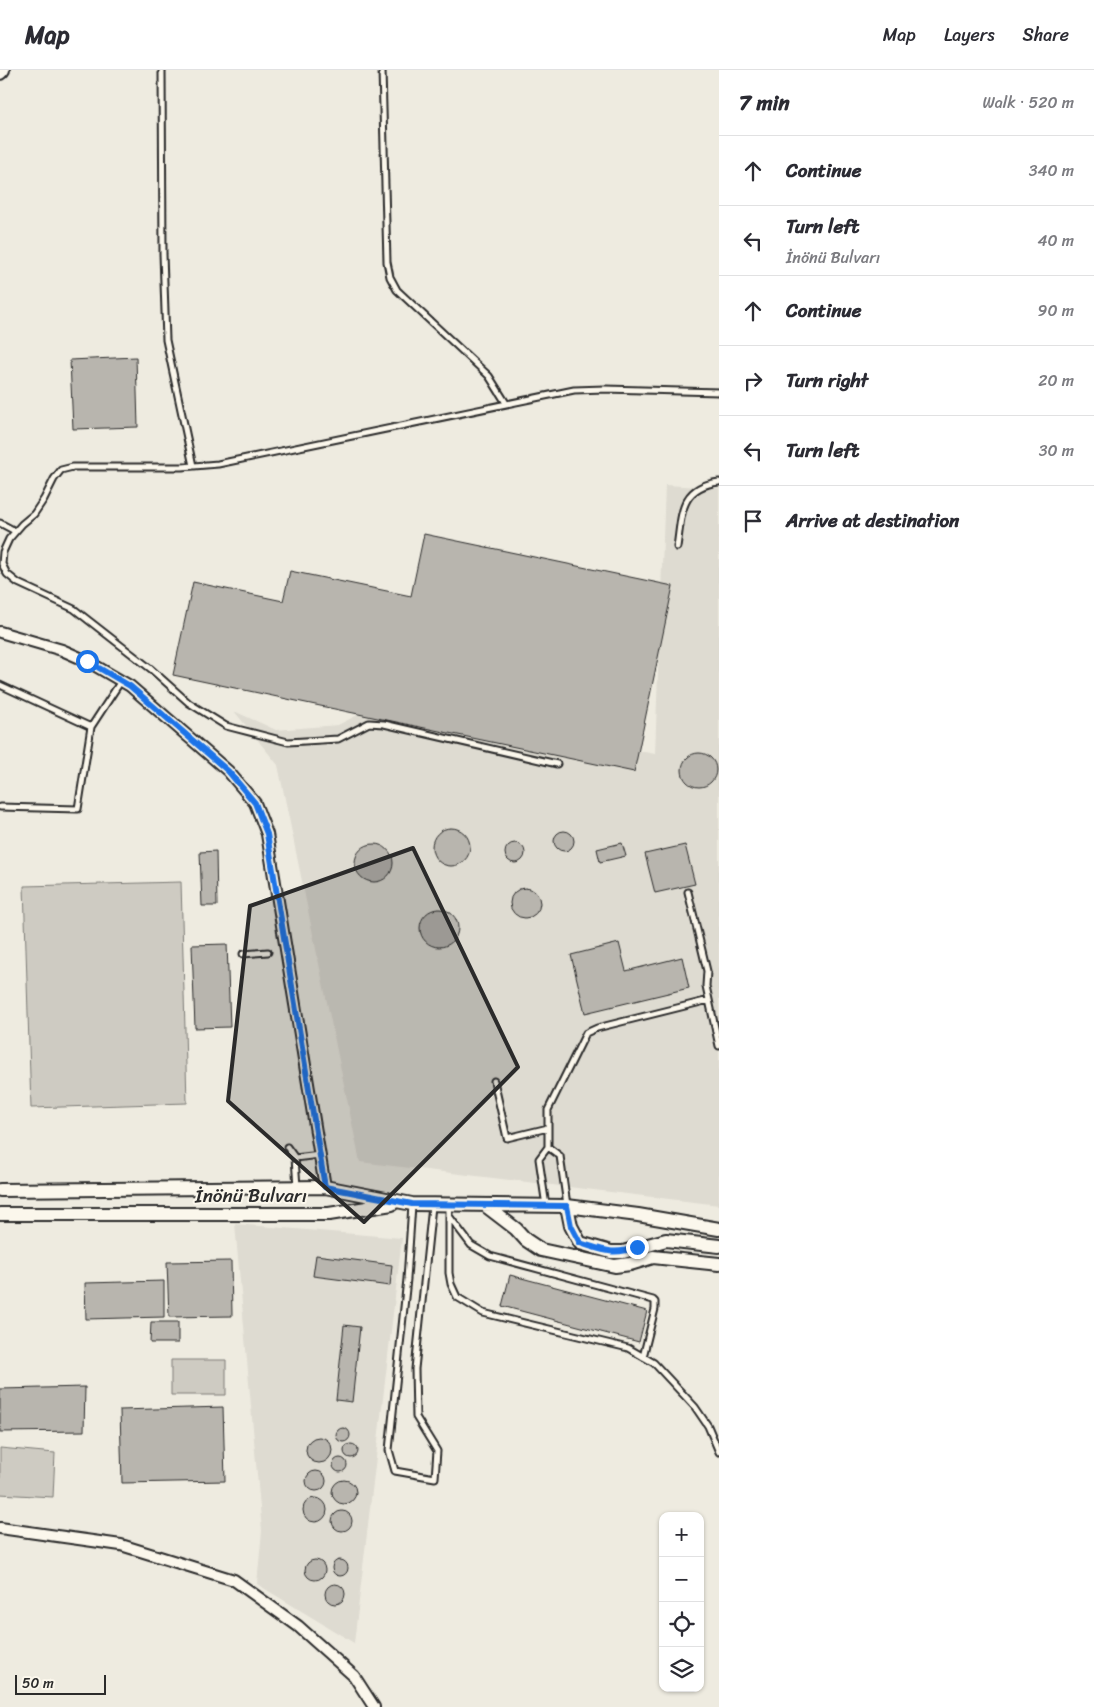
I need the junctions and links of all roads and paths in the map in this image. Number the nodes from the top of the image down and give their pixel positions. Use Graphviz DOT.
graph roads {
  1 [pos="3,70"];
  2 [pos="162,70"];
  3 [pos="382,70"];
  4 [pos="0,73"];
  5 [pos="719,392"];
  6 [pos="506,403"];
  7 [pos="193,466"];
  8 [pos="719,482"];
  9 [pos="0,523"];
  10 [pos="15,531"];
  11 [pos="677,547"];
  12 [pos="0,632"];
  13 [pos="121,681"];
  14 [pos="0,685"];
  15 [pos="90,727"];
  16 [pos="557,764"];
  17 [pos="0,807"];
  18 [pos="688,892"];
  19 [pos="268,952"];
  20 [pos="243,954"];
  21 [pos="709,1000"];
  22 [pos="719,1046"];
  23 [pos="494,1081"];
  24 [pos="548,1128"];
  25 [pos="548,1146"];
  26 [pos="287,1147"];
  27 [pos="320,1155"];
  28 [pos="294,1158"];
  29 [pos="297,1187"];
  30 [pos="325,1187"];
  31 [pos="0,1190"];
  32 [pos="406,1203"];
  33 [pos="432,1205"];
  34 [pos="486,1206"];
  35 [pos="567,1206"];
  36 [pos="546,1207"];
  37 [pos="449,1211"];
  38 [pos="0,1214"];
  39 [pos="719,1229"];
  40 [pos="693,1243"];
  41 [pos="719,1246"];
  42 [pos="690,1260"];
  43 [pos="719,1264"];
  44 [pos="643,1357"];
  45 [pos="719,1452"];
  46 [pos="0,1528"];
  47 [pos="374,1707"];
  1 -- 4 [label="street"];
  2 -- 7 [label="lane"];
  3 -- 6 [label="lane"];
  5 -- 6 [label="lane"];
  6 -- 7 [label="lane"];
  7 -- 10 [label="lane"];
  8 -- 11 [label="lane"];
  9 -- 10 [label="lane"];
  10 -- 16 [label="lane"];
  12 -- 13 [label="street"];
  13 -- 15 [label="lane"];
  13 -- 27 [label="street"];
  14 -- 15 [label="lane"];
  15 -- 17 [label="lane"];
  18 -- 21 [label="lane"];
  19 -- 20 [label="lane"];
  21 -- 22 [label="lane"];
  21 -- 24 [label="lane"];
  23 -- 24 [label="lane"];
  24 -- 25 [label="lane"];
  25 -- 35 [label="lane"];
  25 -- 36 [label="lane"];
  26 -- 28 [label="lane"];
  27 -- 28 [label="lane"];
  27 -- 30 [label="street"];
  28 -- 29 [label="lane"];
  29 -- 30 [label="street, İnönü Bulvarı"];
  29 -- 31 [label="street, İnönü Bulvarı"];
  30 -- 32 [label="street, İnönü Bulvarı"];
  32 -- 33 [label="street"];
  32 -- 33 [label="lane"];
  32 -- 38 [label="street, İnönü Bulvarı"];
  33 -- 37 [label="street"];
  34 -- 36 [label="street"];
  34 -- 37 [label="street"];
  34 -- 42 [label="street"];
  35 -- 36 [label="street"];
  35 -- 39 [label="street"];
  35 -- 40 [label="street"];
  37 -- 44 [label="lane"];
  37 -- 44 [label="lane"];
  40 -- 41 [label="street"];
  40 -- 42 [label="street"];
  42 -- 43 [label="street"];
  44 -- 45 [label="lane"];
  46 -- 47 [label="street"];
}
